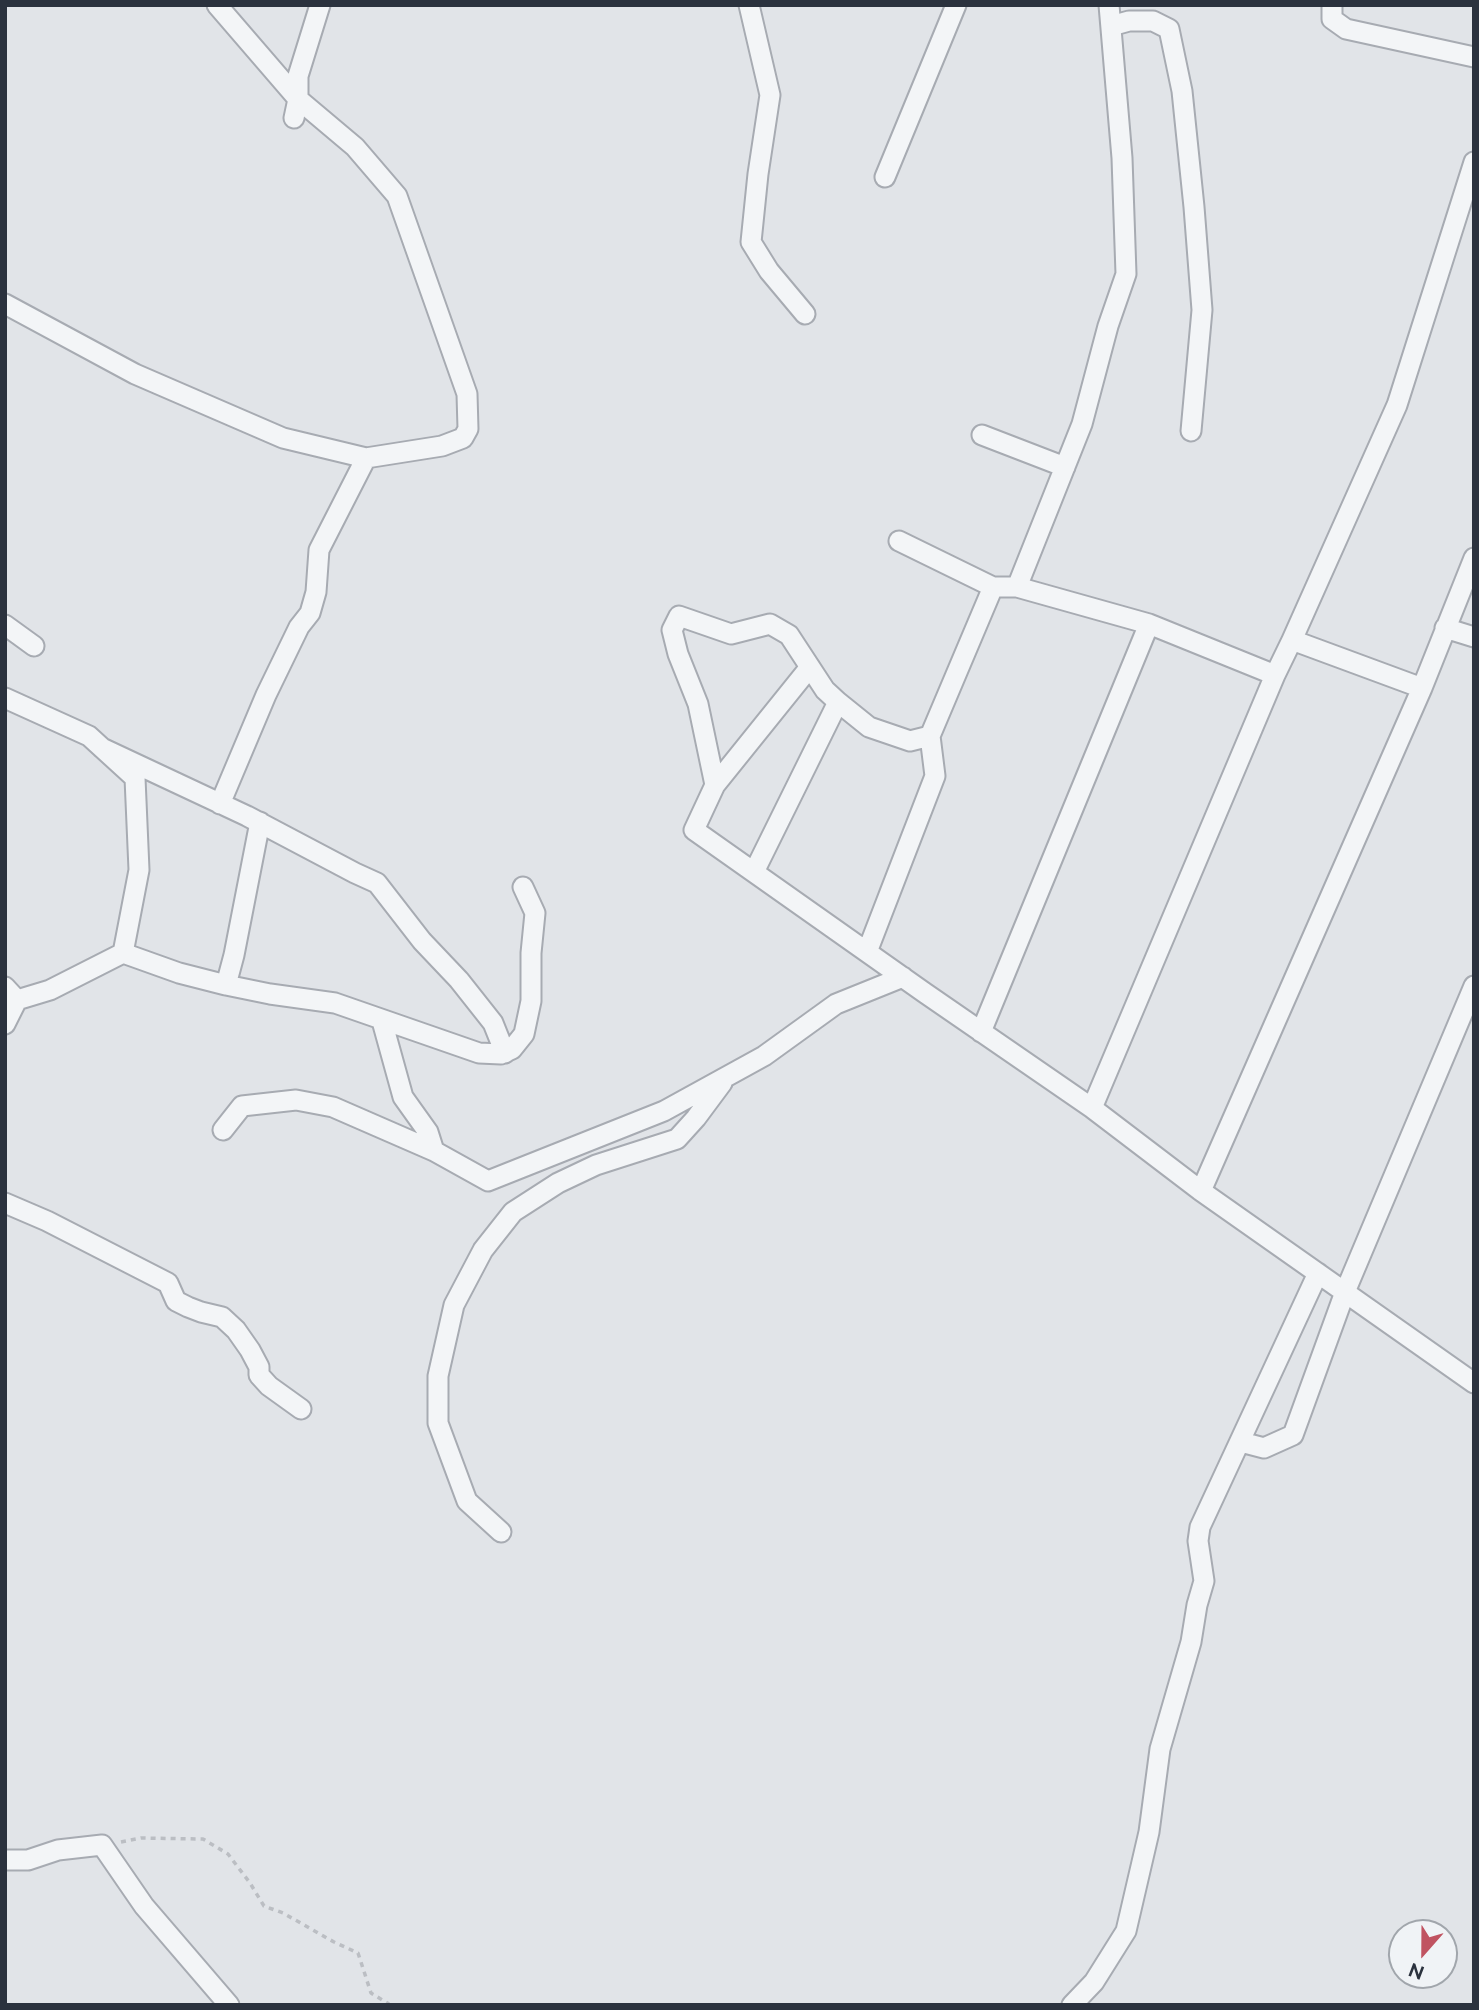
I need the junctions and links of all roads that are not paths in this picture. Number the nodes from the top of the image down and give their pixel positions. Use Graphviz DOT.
graph roads {
  1 [pos="218,5"];
  2 [pos="320,5"];
  3 [pos="749,5"];
  4 [pos="956,5"];
  5 [pos="1110,5"];
  6 [pos="1332,5"];
  7 [pos="1111,26"];
  8 [pos="1474,57"];
  9 [pos="296,108"];
  10 [pos="1474,162"];
  11 [pos="885,177"];
  12 [pos="5,304"];
  13 [pos="805,314"];
  14 [pos="1191,431"];
  15 [pos="982,435"];
  16 [pos="366,458"];
  17 [pos="1065,467"];
  18 [pos="899,541"];
  19 [pos="1474,558"];
  20 [pos="993,587"];
  21 [pos="1017,587"];
  22 [pos="1149,624"];
  23 [pos="5,625"];
  24 [pos="1445,628"];
  25 [pos="1474,637"];
  26 [pos="1292,640"];
  27 [pos="34,646"];
  28 [pos="810,667"];
  29 [pos="1275,675"];
  30 [pos="1422,688"];
  31 [pos="5,698"];
  32 [pos="838,702"];
  33 [pos="930,736"];
  34 [pos="102,748"];
  35 [pos="715,785"];
  36 [pos="220,804"];
  37 [pos="260,822"];
  38 [pos="754,872"];
  39 [pos="523,887"];
  40 [pos="867,952"];
  41 [pos="123,953"];
  42 [pos="903,977"];
  43 [pos="226,985"];
  44 [pos="1474,986"];
  45 [pos="11,993"];
  46 [pos="382,1021"];
  47 [pos="5,1024"];
  48 [pos="981,1032"];
  49 [pos="505,1053"];
  50 [pos="727,1077"];
  51 [pos="1092,1108"];
  52 [pos="223,1130"];
  53 [pos="433,1151"];
  54 [pos="1201,1191"];
  55 [pos="5,1203"];
  56 [pos="1318,1273"];
  57 [pos="1345,1292"];
  58 [pos="1474,1383"];
  59 [pos="302,1409"];
  60 [pos="1241,1442"];
  61 [pos="500,1532"];
  62 [pos="5,1860"];
  63 [pos="229,2005"];
  64 [pos="1072,2005"];
  1 -- 9 [label="street"];
  2 -- 9 [label="street"];
  3 -- 13 [label="street"];
  4 -- 11 [label="street"];
  5 -- 7 [label="street"];
  6 -- 8 [label="street"];
  7 -- 14 [label="street"];
  7 -- 17 [label="street"];
  9 -- 16 [label="street"];
  10 -- 26 [label="street"];
  12 -- 16 [label="street"];
  15 -- 17 [label="street"];
  16 -- 36 [label="street"];
  17 -- 21 [label="street"];
  18 -- 20 [label="street"];
  19 -- 24 [label="street"];
  20 -- 21 [label="street"];
  20 -- 33 [label="street"];
  21 -- 22 [label="street"];
  22 -- 29 [label="street"];
  22 -- 48 [label="street"];
  23 -- 27 [label="street"];
  24 -- 25 [label="street"];
  24 -- 30 [label="street"];
  26 -- 29 [label="street"];
  26 -- 30 [label="street"];
  28 -- 32 [label="street"];
  28 -- 35 [label="street"];
  28 -- 35 [label="street"];
  29 -- 51 [label="street"];
  30 -- 54 [label="street"];
  31 -- 34 [label="street"];
  32 -- 33 [label="street"];
  32 -- 38 [label="street"];
  33 -- 40 [label="street"];
  34 -- 36 [label="street"];
  34 -- 41 [label="street"];
  35 -- 38 [label="street"];
  36 -- 37 [label="street"];
  37 -- 43 [label="street"];
  37 -- 49 [label="street"];
  38 -- 40 [label="street"];
  39 -- 49 [label="street"];
  40 -- 42 [label="street"];
  41 -- 43 [label="street"];
  41 -- 45 [label="street"];
  42 -- 48 [label="street"];
  42 -- 50 [label="street"];
  43 -- 46 [label="street"];
  44 -- 57 [label="street"];
  45 -- 47 [label="street"];
  46 -- 49 [label="street"];
  46 -- 53 [label="street"];
  48 -- 51 [label="street"];
  50 -- 53 [label="street"];
  50 -- 61 [label="street"];
  51 -- 54 [label="street"];
  52 -- 53 [label="street"];
  54 -- 56 [label="street"];
  55 -- 59 [label="street"];
  56 -- 57 [label="street"];
  56 -- 60 [label="street"];
  57 -- 58 [label="street"];
  57 -- 60 [label="street"];
  60 -- 64 [label="street"];
  62 -- 63 [label="street"];
}
